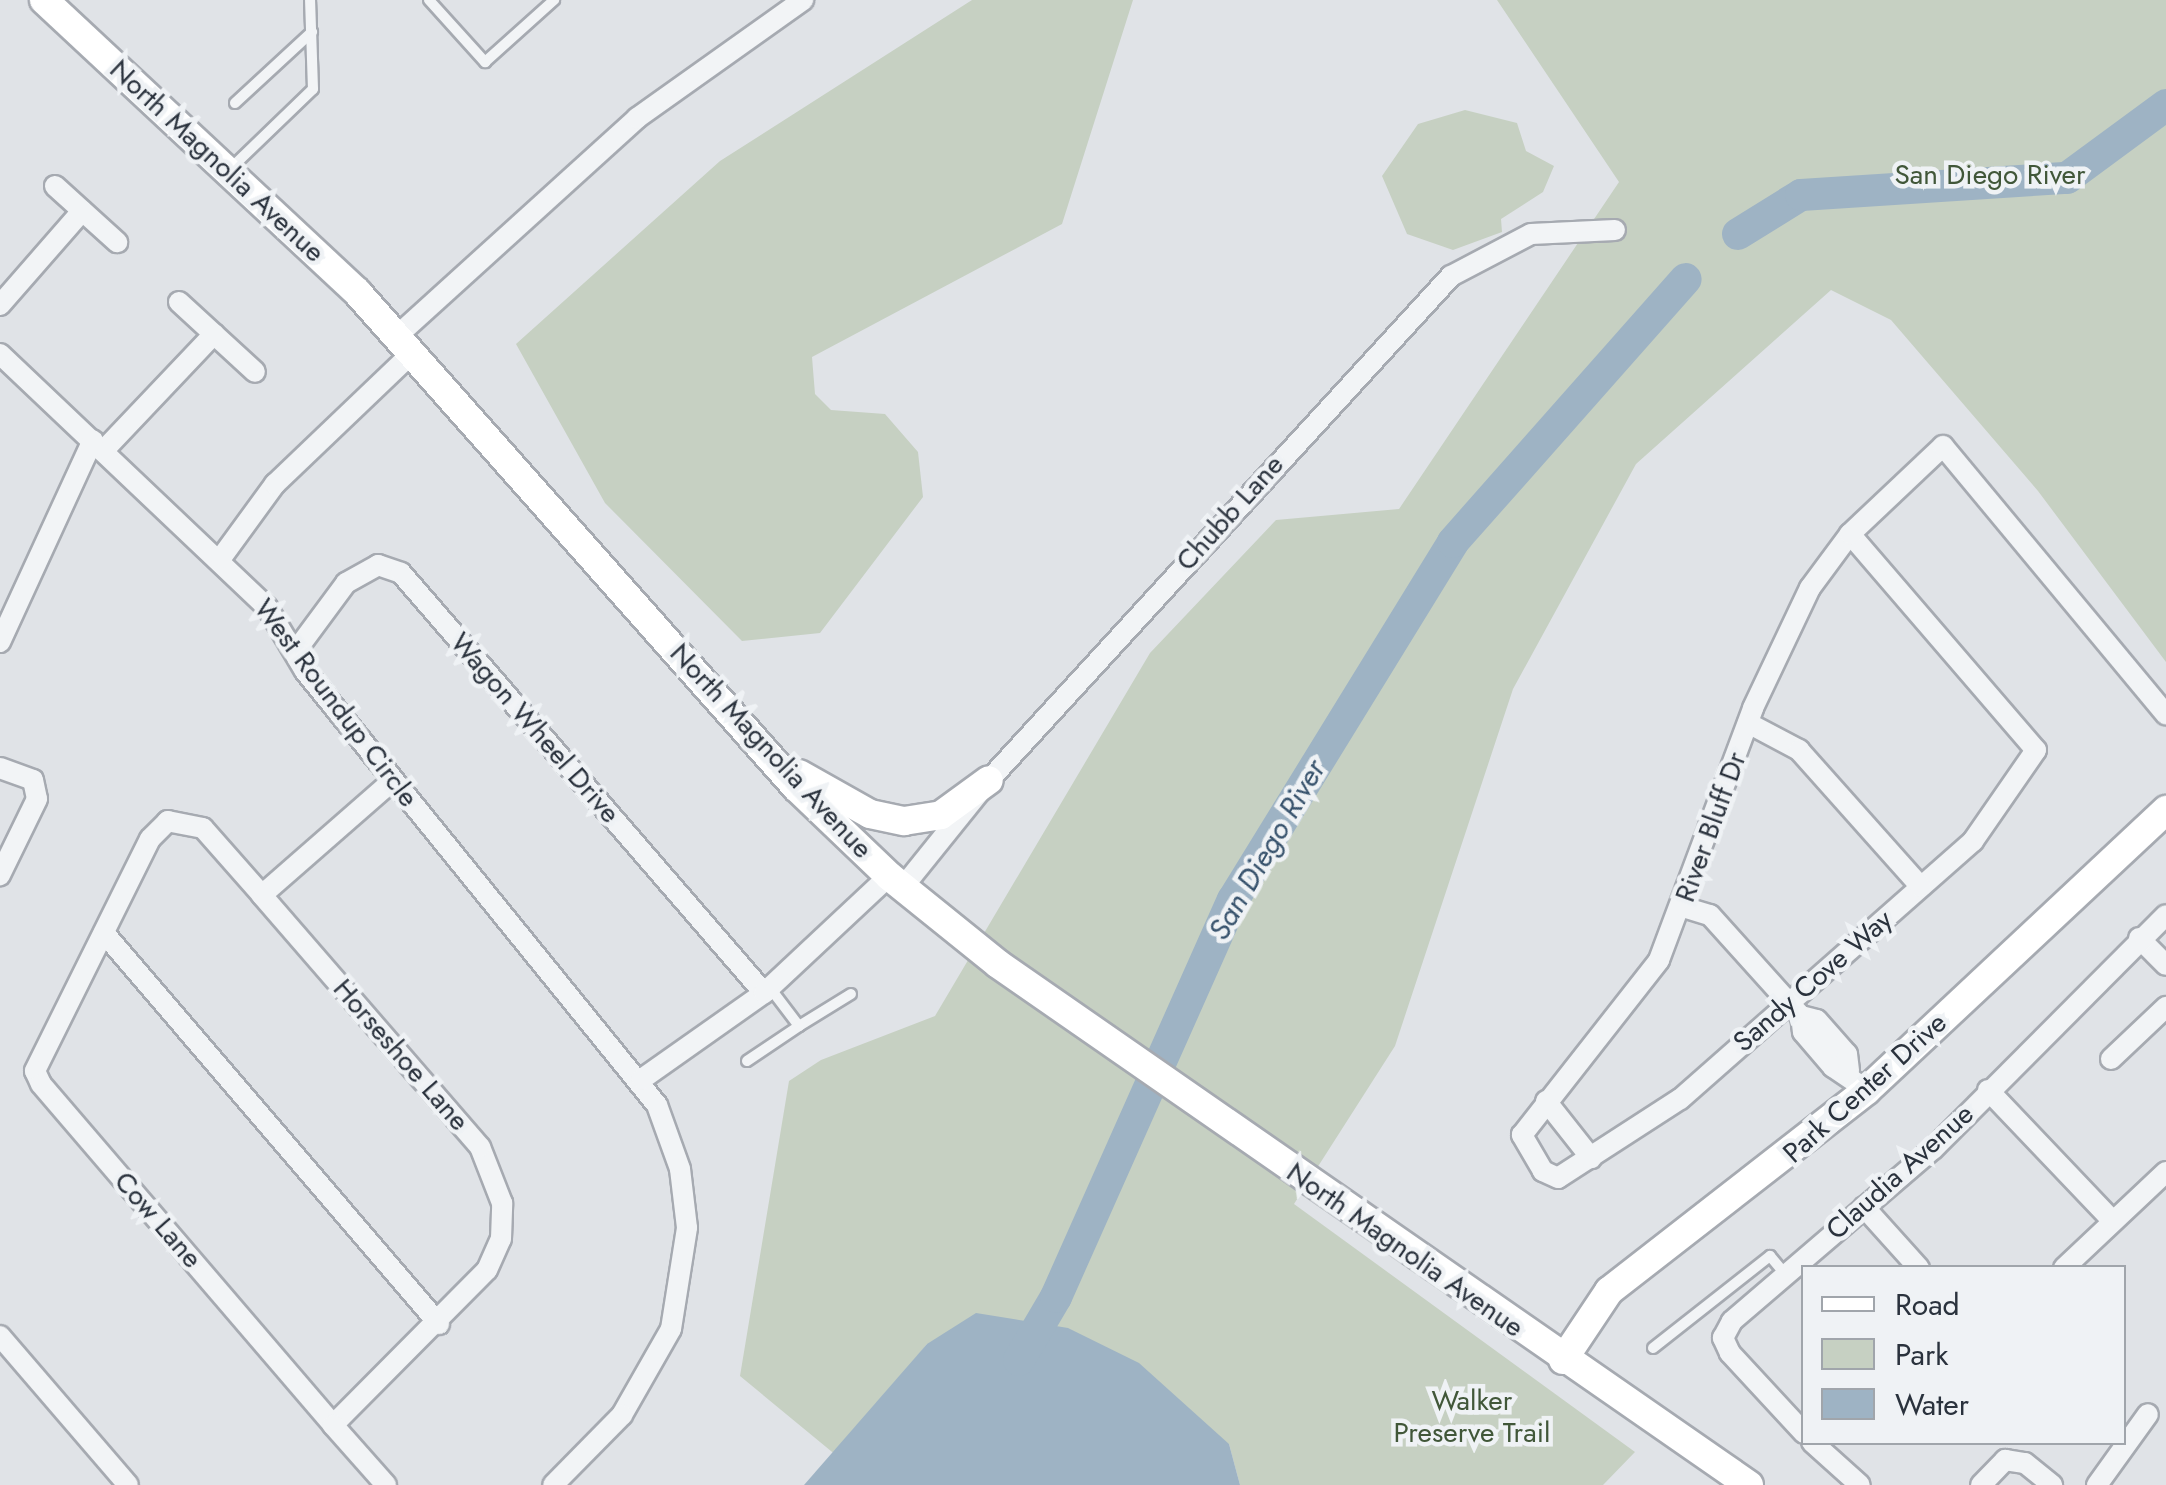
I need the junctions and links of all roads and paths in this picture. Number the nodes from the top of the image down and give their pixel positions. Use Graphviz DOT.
graph roads {
  1 [pos="44,0"];
  2 [pos="310,0"];
  3 [pos="429,0"];
  4 [pos="554,0"];
  5 [pos="803,0"];
  6 [pos="312,32"];
  7 [pos="235,103"];
  8 [pos="228,172"];
  9 [pos="55,186"];
  10 [pos="82,211"];
  11 [pos="1614,230"];
  12 [pos="116,242"];
  13 [pos="179,302"];
  14 [pos="0,304"];
  15 [pos="214,334"];
  16 [pos="406,343"];
  17 [pos="0,354"];
  18 [pos="255,372"];
  19 [pos="99,445"];
  20 [pos="1850,534"];
  21 [pos="221,558"];
  22 [pos="0,642"];
  23 [pos="295,652"];
  24 [pos="2166,715"];
  25 [pos="1748,722"];
  26 [pos="768,756"];
  27 [pos="0,768"];
  28 [pos="989,780"];
  29 [pos="392,781"];
  30 [pos="2166,810"];
  31 [pos="0,875"];
  32 [pos="896,882"];
  33 [pos="1921,887"];
  34 [pos="262,895"];
  35 [pos="1683,907"];
  36 [pos="2166,915"];
  37 [pos="104,933"];
  38 [pos="2139,938"];
  39 [pos="2166,965"];
  40 [pos="767,991"];
  41 [pos="851,994"];
  42 [pos="2166,1008"];
  43 [pos="1795,1009"];
  44 [pos="799,1026"];
  45 [pos="2111,1059"];
  46 [pos="747,1061"];
  47 [pos="642,1079"];
  48 [pos="1858,1080"];
  49 [pos="1988,1090"];
  50 [pos="1546,1101"];
  51 [pos="1591,1158"];
  52 [pos="2166,1172"];
  53 [pos="1558,1178"];
  54 [pos="1864,1206"];
  55 [pos="2112,1220"];
  56 [pos="1917,1265"];
  57 [pos="2067,1265"];
  58 [pos="1786,1275"];
  59 [pos="439,1324"];
  60 [pos="0,1336"];
  61 [pos="1653,1348"];
  62 [pos="1563,1360"];
  63 [pos="2148,1414"];
  64 [pos="333,1425"];
  65 [pos="1801,1430"];
  66 [pos="1815,1445"];
  67 [pos="2126,1445"];
  68 [pos="2126,1445"];
  69 [pos="128,1485"];
  70 [pos="386,1485"];
  71 [pos="553,1485"];
  72 [pos="1749,1485"];
  73 [pos="1860,1485"];
  74 [pos="1981,1485"];
  75 [pos="2052,1485"];
  76 [pos="2097,1485"];
  1 -- 8 [label="main road, North Magnolia Avenue"];
  2 -- 6 [label="lane"];
  3 -- 4 [label="lane"];
  5 -- 16 [label="street"];
  6 -- 7 [label="lane"];
  6 -- 8 [label="lane"];
  8 -- 16 [label="main road, North Magnolia Avenue"];
  9 -- 10 [label="street"];
  10 -- 12 [label="street"];
  10 -- 14 [label="street"];
  11 -- 28 [label="street, Chubb Lane"];
  13 -- 15 [label="street"];
  15 -- 18 [label="street"];
  15 -- 19 [label="street"];
  16 -- 21 [label="street"];
  16 -- 26 [label="main road, North Magnolia Avenue"];
  17 -- 19 [label="street, West Roundup Circle"];
  19 -- 21 [label="street, West Roundup Circle"];
  19 -- 22 [label="street"];
  20 -- 24 [label="street, River Bluff Dr"];
  20 -- 25 [label="street, River Bluff Dr"];
  20 -- 33 [label="street, Sandy Cove Way"];
  21 -- 23 [label="street, West Roundup Circle"];
  23 -- 29 [label="street, West Roundup Circle"];
  23 -- 40 [label="street, Wagon Wheel Drive"];
  25 -- 33 [label="street"];
  25 -- 35 [label="street, River Bluff Dr"];
  26 -- 28 [label="main road"];
  26 -- 32 [label="main road, North Magnolia Avenue"];
  27 -- 31 [label="street"];
  28 -- 32 [label="street, Chubb Lane"];
  29 -- 34 [label="street"];
  29 -- 47 [label="street, West Roundup Circle"];
  30 -- 48 [label="main road, Park Center Drive"];
  32 -- 40 [label="street, Chubb Lane"];
  32 -- 62 [label="main road, North Magnolia Avenue"];
  33 -- 43 [label="street, Sandy Cove Way"];
  34 -- 37 [label="street, Horseshoe Lane"];
  34 -- 59 [label="street, Horseshoe Lane"];
  35 -- 43 [label="street"];
  35 -- 50 [label="street, River Bluff Dr"];
  36 -- 38 [label="street, Claudia Avenue"];
  37 -- 59 [label="street"];
  37 -- 64 [label="street, Cow Lane"];
  38 -- 39 [label="street"];
  38 -- 49 [label="street, Claudia Avenue"];
  40 -- 44 [label="lane"];
  40 -- 47 [label="street, Chubb Lane"];
  41 -- 44 [label="lane"];
  42 -- 45 [label="street"];
  43 -- 48 [label="street"];
  43 -- 51 [label="street, Sandy Cove Way"];
  44 -- 46 [label="lane"];
  47 -- 71 [label="street, West Roundup Circle"];
  48 -- 62 [label="main road, Park Center Drive"];
  49 -- 54 [label="street, Claudia Avenue"];
  49 -- 55 [label="street"];
  50 -- 51 [label="street"];
  50 -- 53 [label="street, River Bluff Dr"];
  51 -- 53 [label="street, Sandy Cove Way"];
  52 -- 55 [label="street"];
  54 -- 56 [label="street"];
  54 -- 58 [label="street, Claudia Avenue"];
  55 -- 57 [label="street"];
  58 -- 61 [label="lane"];
  58 -- 65 [label="street, Claudia Avenue"];
  59 -- 64 [label="street, Horseshoe Lane"];
  60 -- 69 [label="street"];
  62 -- 72 [label="main road, North Magnolia Avenue"];
  63 -- 67 [label="street"];
  64 -- 70 [label="street, Cow Lane"];
  66 -- 73 [label="street"];
  68 -- 76 [label="street"];
  74 -- 75 [label="street"];
}
